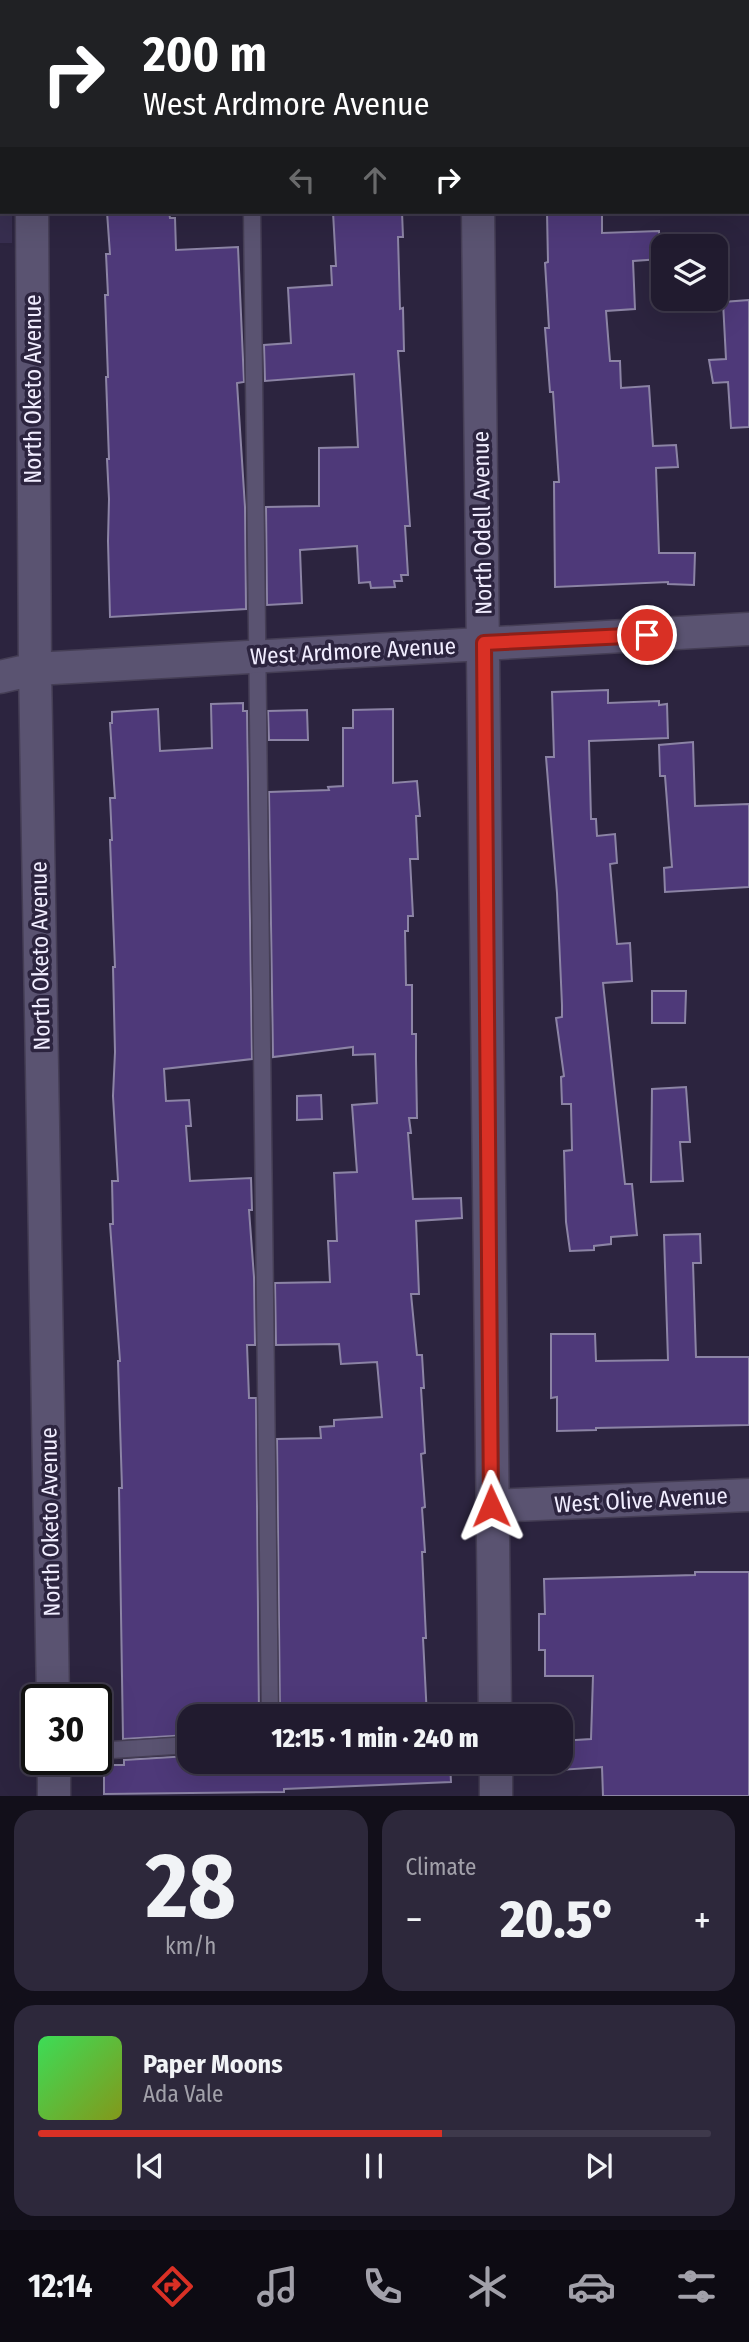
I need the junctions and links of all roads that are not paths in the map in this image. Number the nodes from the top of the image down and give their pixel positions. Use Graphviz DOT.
graph roads {
  1 [pos="32,214"];
  2 [pos="252,214"];
  3 [pos="478,214"];
  4 [pos="749,629"];
  5 [pos="484,643"];
  6 [pos="258,656"];
  7 [pos="35,669"];
  8 [pos="0,677"];
  9 [pos="749,1495"];
  10 [pos="491,1506"];
  11 [pos="53,1684"];
  12 [pos="270,1704"];
  13 [pos="495,1704"];
  14 [pos="177,1746"];
  15 [pos="112,1750"];
  16 [pos="496,1774"];
  17 [pos="54,1775"];
  18 [pos="54,1796"];
  19 [pos="496,1796"];
  1 -- 7 [label="street, North Oketo Avenue"];
  2 -- 6 [label="lane"];
  3 -- 5 [label="street, North Odell Avenue"];
  4 -- 5 [label="street, West Ardmore Avenue"];
  5 -- 6 [label="street, West Ardmore Avenue"];
  5 -- 10 [label="street, North Odell Avenue"];
  6 -- 7 [label="street, West Ardmore Avenue"];
  6 -- 12 [label="lane"];
  7 -- 8 [label="street, West Ardmore Avenue"];
  7 -- 11 [label="street, North Oketo Avenue"];
  9 -- 10 [label="street, West Olive Avenue"];
  10 -- 13 [label="street, North Odell Avenue"];
  14 -- 15 [label="lane"];
  16 -- 19 [label="street"];
  17 -- 18 [label="street"];
}
